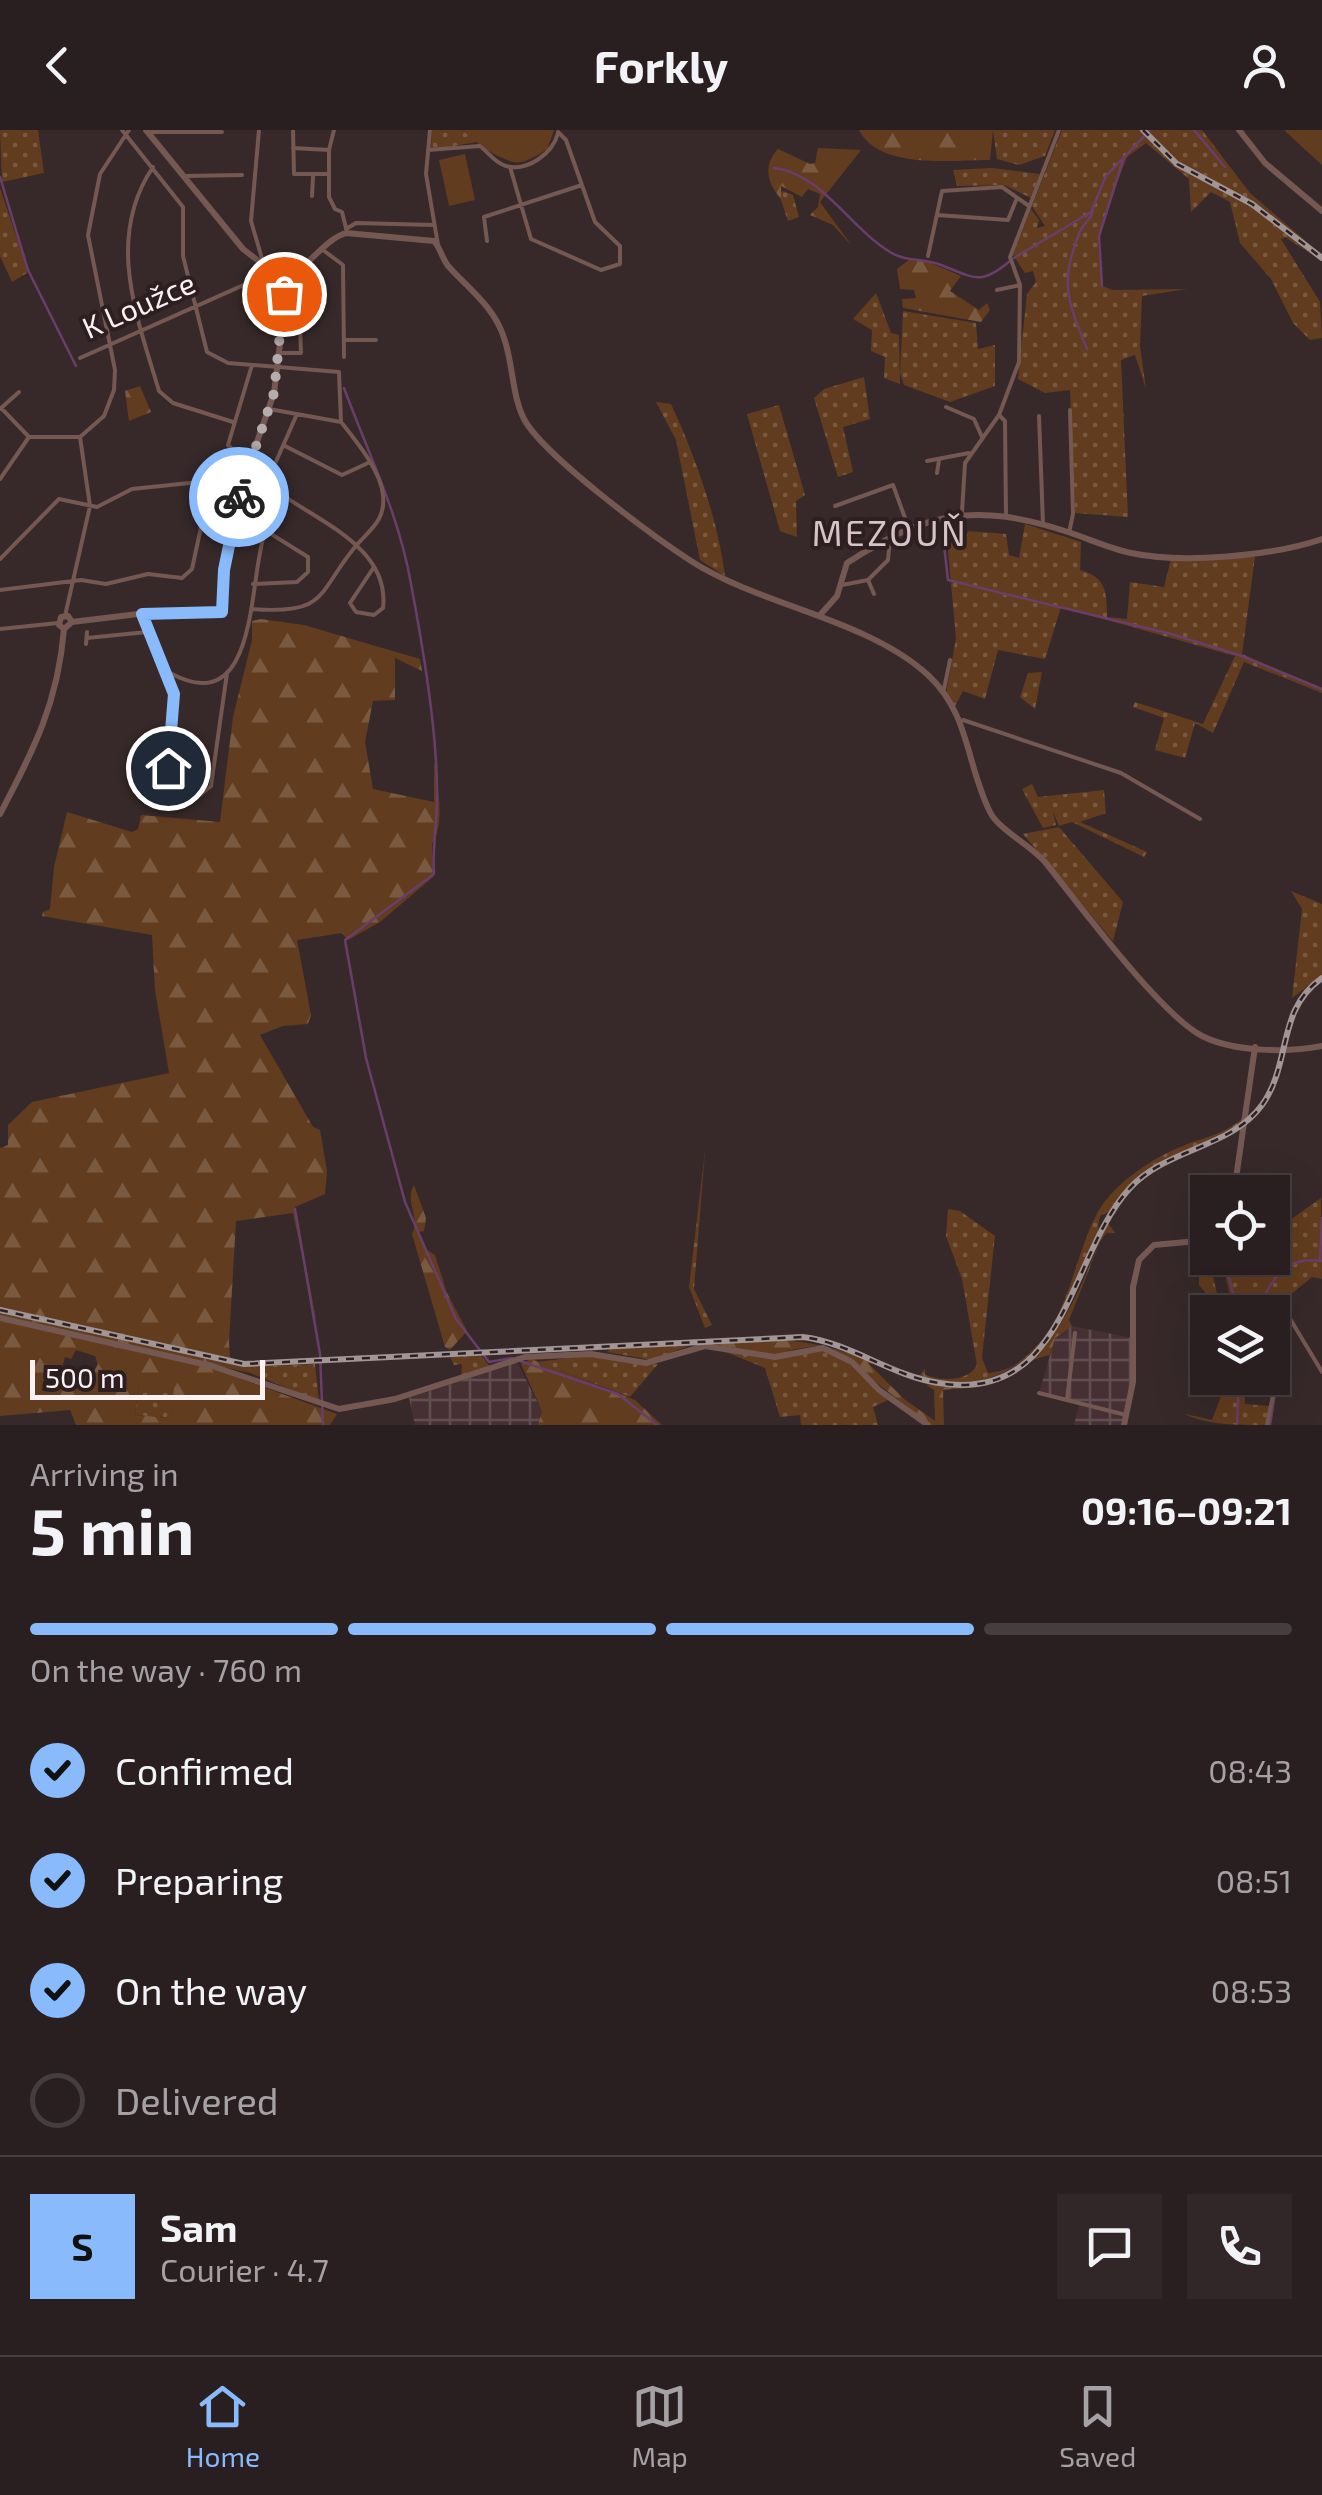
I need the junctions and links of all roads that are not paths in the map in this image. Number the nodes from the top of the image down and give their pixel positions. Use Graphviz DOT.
graph roads {
  1 [pos="258,130"];
  2 [pos="293,130"];
  3 [pos="334,130"];
  4 [pos="430,130"];
  5 [pos="1059,130"];
  6 [pos="1240,130"];
  7 [pos="125,131"];
  8 [pos="147,131"];
  9 [pos="558,131"];
  10 [pos="222,132"];
  11 [pos="293,148"];
  12 [pos="329,150"];
  13 [pos="428,150"];
  14 [pos="154,167"];
  15 [pos="510,167"];
  16 [pos="329,174"];
  17 [pos="242,175"];
  18 [pos="184,176"];
  19 [pos="313,176"];
  20 [pos="582,185"];
  21 [pos="312,196"];
  22 [pos="1018,196"];
  23 [pos="520,205"];
  24 [pos="1029,206"];
  25 [pos="1322,211"];
  26 [pos="937,215"];
  27 [pos="388,223"];
  28 [pos="434,224"];
  29 [pos="346,231"];
  30 [pos="388,238"];
  31 [pos="488,242"];
  32 [pos="438,244"];
  33 [pos="323,250"];
  34 [pos="935,258"];
  35 [pos="262,262"];
  36 [pos="298,273"];
  37 [pos="272,274"];
  38 [pos="283,280"];
  39 [pos="1020,285"];
  40 [pos="998,290"];
  41 [pos="302,291"];
  42 [pos="284,294"];
  43 [pos="195,305"];
  44 [pos="141,331"];
  45 [pos="344,340"];
  46 [pos="376,340"];
  47 [pos="109,347"];
  48 [pos="279,353"];
  49 [pos="344,357"];
  50 [pos="80,358"];
  51 [pos="252,365"];
  52 [pos="278,367"];
  53 [pos="19,392"];
  54 [pos="946,407"];
  55 [pos="0,408"];
  56 [pos="269,408"];
  57 [pos="1070,410"];
  58 [pos="297,414"];
  59 [pos="999,415"];
  60 [pos="1039,416"];
  61 [pos="232,422"];
  62 [pos="341,422"];
  63 [pos="28,436"];
  64 [pos="982,436"];
  65 [pos="80,438"];
  66 [pos="284,446"];
  67 [pos="969,453"];
  68 [pos="939,460"];
  69 [pos="927,462"];
  70 [pos="368,463"];
  71 [pos="248,465"];
  72 [pos="938,473"];
  73 [pos="0,479"];
  74 [pos="268,482"];
  75 [pos="90,506"];
  76 [pos="835,506"];
  77 [pos="206,512"];
  78 [pos="962,512"];
  79 [pos="234,516"];
  80 [pos="1006,516"];
  81 [pos="1043,524"];
  82 [pos="909,529"];
  83 [pos="265,532"];
  84 [pos="1070,532"];
  85 [pos="890,538"];
  86 [pos="1322,539"];
  87 [pos="356,546"];
  88 [pos="0,559"];
  89 [pos="374,567"];
  90 [pos="868,580"];
  91 [pos="70,582"];
  92 [pos="253,584"];
  93 [pos="842,585"];
  94 [pos="0,590"];
  95 [pos="874,594"];
  96 [pos="252,609"];
  97 [pos="142,614"];
  98 [pos="820,615"];
  99 [pos="65,616"];
  100 [pos="72,622"];
  101 [pos="61,626"];
  102 [pos="0,629"];
  103 [pos="147,632"];
  104 [pos="86,638"];
  105 [pos="950,660"];
  106 [pos="166,671"];
  107 [pos="226,674"];
  108 [pos="943,694"];
  109 [pos="963,720"];
  110 [pos="147,790"];
  111 [pos="172,792"];
  112 [pos="0,814"];
  113 [pos="1200,819"];
  114 [pos="1322,1046"];
  115 [pos="1255,1047"];
  116 [pos="1237,1175"];
  117 [pos="1190,1241"];
  118 [pos="0,1318"];
  119 [pos="1290,1320"];
  120 [pos="1076,1333"];
  121 [pos="1322,1372"];
  122 [pos="1039,1393"];
  123 [pos="1274,1395"];
  124 [pos="1068,1400"];
  125 [pos="1126,1415"];
  126 [pos="928,1425"];
  127 [pos="1124,1425"];
  128 [pos="1266,1425"];
  1 -- 35 [label="street"];
  2 -- 11 [label="street"];
  3 -- 12 [label="street"];
  4 -- 13 [label="street"];
  5 -- 24 [label="street"];
  6 -- 25 [label="street"];
  7 -- 14 [label="street"];
  7 -- 47 [label="street"];
  8 -- 10 [label="street"];
  8 -- 18 [label="street"];
  9 -- 15 [label="street"];
  9 -- 20 [label="street"];
  11 -- 12 [label="street"];
  11 -- 19 [label="street"];
  12 -- 16 [label="street"];
  13 -- 15 [label="street"];
  13 -- 28 [label="street"];
  14 -- 43 [label="street"];
  14 -- 44 [label="street"];
  15 -- 23 [label="street"];
  16 -- 19 [label="street"];
  16 -- 29 [label="street"];
  17 -- 18 [label="street"];
  18 -- 35 [label="street"];
  19 -- 21 [label="street"];
  20 -- 23 [label="street"];
  20 -- 23 [label="street"];
  22 -- 24 [label="street"];
  22 -- 26 [label="street"];
  22 -- 26 [label="street"];
  23 -- 31 [label="street"];
  24 -- 39 [label="street"];
  26 -- 34 [label="street"];
  27 -- 28 [label="street"];
  27 -- 29 [label="street"];
  27 -- 30 [label="street"];
  28 -- 32 [label="street"];
  29 -- 30 [label="street"];
  29 -- 33 [label="street"];
  30 -- 32 [label="street"];
  32 -- 98 [label="street"];
  33 -- 36 [label="street"];
  33 -- 45 [label="street"];
  35 -- 37 [label="street"];
  36 -- 38 [label="street"];
  36 -- 41 [label="street"];
  37 -- 38 [label="street"];
  37 -- 43 [label="street, K Loužce"];
  38 -- 42 [label="street"];
  39 -- 40 [label="street"];
  39 -- 59 [label="street"];
  41 -- 42 [label="street"];
  41 -- 48 [label="street"];
  42 -- 48 [label="street"];
  43 -- 44 [label="street, K Loužce"];
  43 -- 51 [label="street"];
  44 -- 47 [label="street, K Loužce"];
  44 -- 61 [label="street"];
  45 -- 46 [label="street"];
  45 -- 49 [label="street"];
  47 -- 50 [label="street, K Loužce"];
  47 -- 65 [label="street"];
  48 -- 52 [label="street"];
  51 -- 52 [label="street"];
  51 -- 61 [label="street"];
  52 -- 56 [label="street"];
  52 -- 62 [label="street"];
  53 -- 55 [label="street"];
  54 -- 64 [label="street"];
  55 -- 63 [label="street"];
  56 -- 58 [label="street"];
  56 -- 71 [label="street"];
  57 -- 84 [label="street"];
  58 -- 62 [label="street"];
  58 -- 66 [label="street"];
  59 -- 64 [label="street"];
  59 -- 80 [label="street"];
  60 -- 81 [label="street"];
  61 -- 71 [label="street"];
  62 -- 70 [label="street"];
  63 -- 65 [label="street"];
  63 -- 73 [label="street"];
  64 -- 67 [label="street"];
  65 -- 75 [label="street"];
  66 -- 70 [label="street"];
  66 -- 74 [label="street"];
  67 -- 68 [label="street"];
  67 -- 78 [label="street"];
  68 -- 69 [label="street"];
  68 -- 72 [label="street"];
  70 -- 87 [label="street"];
  71 -- 74 [label="street"];
  71 -- 79 [label="street"];
  74 -- 87 [label="street"];
  75 -- 77 [label="street"];
  75 -- 88 [label="street"];
  75 -- 91 [label="street"];
  76 -- 82 [label="street"];
  77 -- 79 [label="street"];
  77 -- 91 [label="street"];
  78 -- 80 [label="street"];
  78 -- 82 [label="street"];
  79 -- 83 [label="street"];
  79 -- 97 [label="street"];
  80 -- 81 [label="street"];
  81 -- 84 [label="street"];
  82 -- 85 [label="street"];
  83 -- 92 [label="street"];
  83 -- 92 [label="street"];
  84 -- 86 [label="street"];
  85 -- 90 [label="street"];
  85 -- 93 [label="street"];
  87 -- 89 [label="street"];
  87 -- 96 [label="street"];
  89 -- 89 [label="street"];
  90 -- 93 [label="street"];
  90 -- 95 [label="street"];
  91 -- 94 [label="street"];
  91 -- 99 [label="street"];
  92 -- 96 [label="street"];
  93 -- 98 [label="street"];
  96 -- 107 [label="street"];
  97 -- 100 [label="street"];
  97 -- 103 [label="street"];
  98 -- 108 [label="street"];
  99 -- 100 [label="street"];
  99 -- 101 [label="street"];
  100 -- 101 [label="street"];
  101 -- 102 [label="street"];
  101 -- 112 [label="street"];
  103 -- 104 [label="street"];
  103 -- 106 [label="street"];
  105 -- 108 [label="street"];
  106 -- 107 [label="street"];
  106 -- 111 [label="street"];
  107 -- 111 [label="street"];
  108 -- 109 [label="street"];
  109 -- 113 [label="street"];
  109 -- 115 [label="street"];
  110 -- 111 [label="street"];
  114 -- 115 [label="street"];
  115 -- 116 [label="street"];
  117 -- 125 [label="street"];
  118 -- 126 [label="street"];
  119 -- 121 [label="street"];
  120 -- 124 [label="street"];
  122 -- 124 [label="street"];
  123 -- 128 [label="street"];
  124 -- 125 [label="street"];
  125 -- 127 [label="street"];
}
